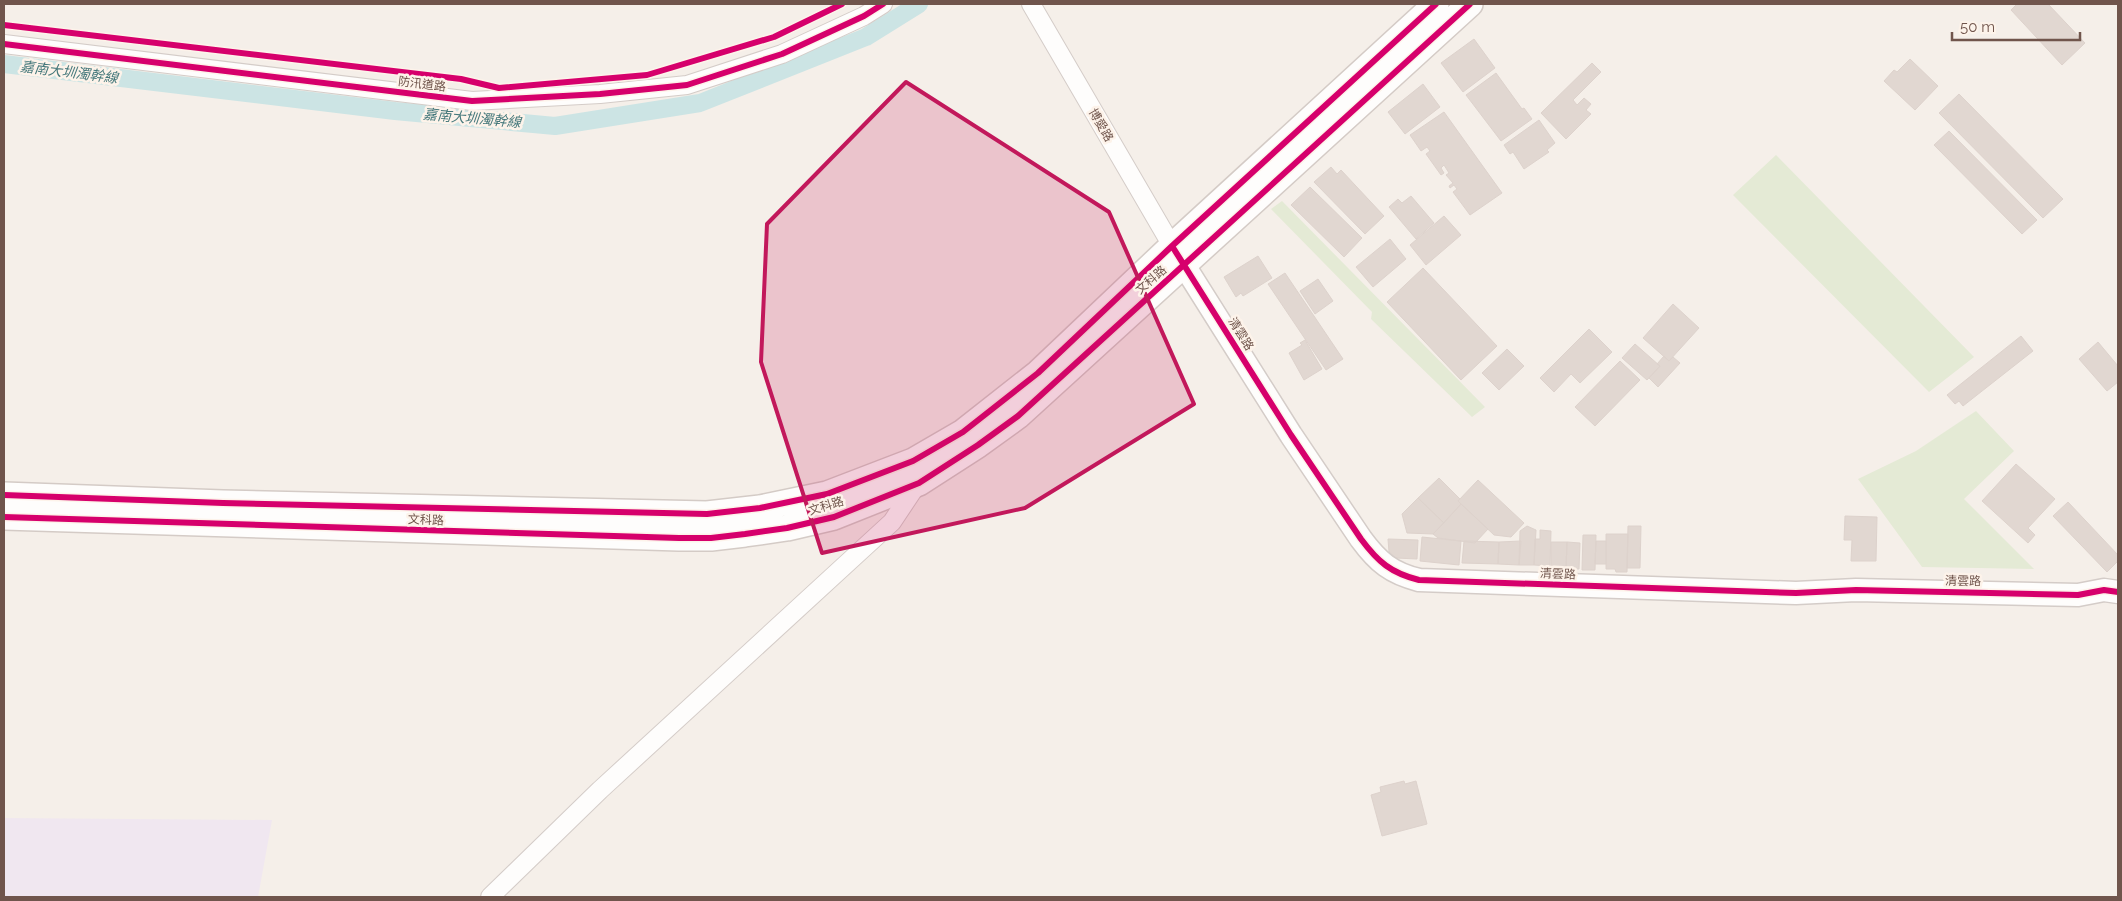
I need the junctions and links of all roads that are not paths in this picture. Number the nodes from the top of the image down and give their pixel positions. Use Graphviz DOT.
graph roads {
  1 [pos="883,4"];
  2 [pos="1031,4"];
  3 [pos="1436,4"];
  4 [pos="1470,4"];
  5 [pos="4,44"];
  6 [pos="1178,255"];
  7 [pos="916,472"];
  8 [pos="4,495"];
  9 [pos="4,518"];
  10 [pos="445,520"];
  11 [pos="2118,592"];
  12 [pos="490,897"];
  1 -- 5 [label="street, 防汛道路"];
  2 -- 6 [label="street, 博愛路"];
  3 -- 6 [label="main road, 文科路"];
  4 -- 6 [label="main road, 文科路"];
  6 -- 7 [label="main road, 文科路"];
  6 -- 11 [label="street, 清雲路"];
  7 -- 10 [label="main road, 文科路"];
  7 -- 12 [label="street"];
  8 -- 10 [label="main road, 文科路"];
  9 -- 10 [label="main road, 文科路"];
}
